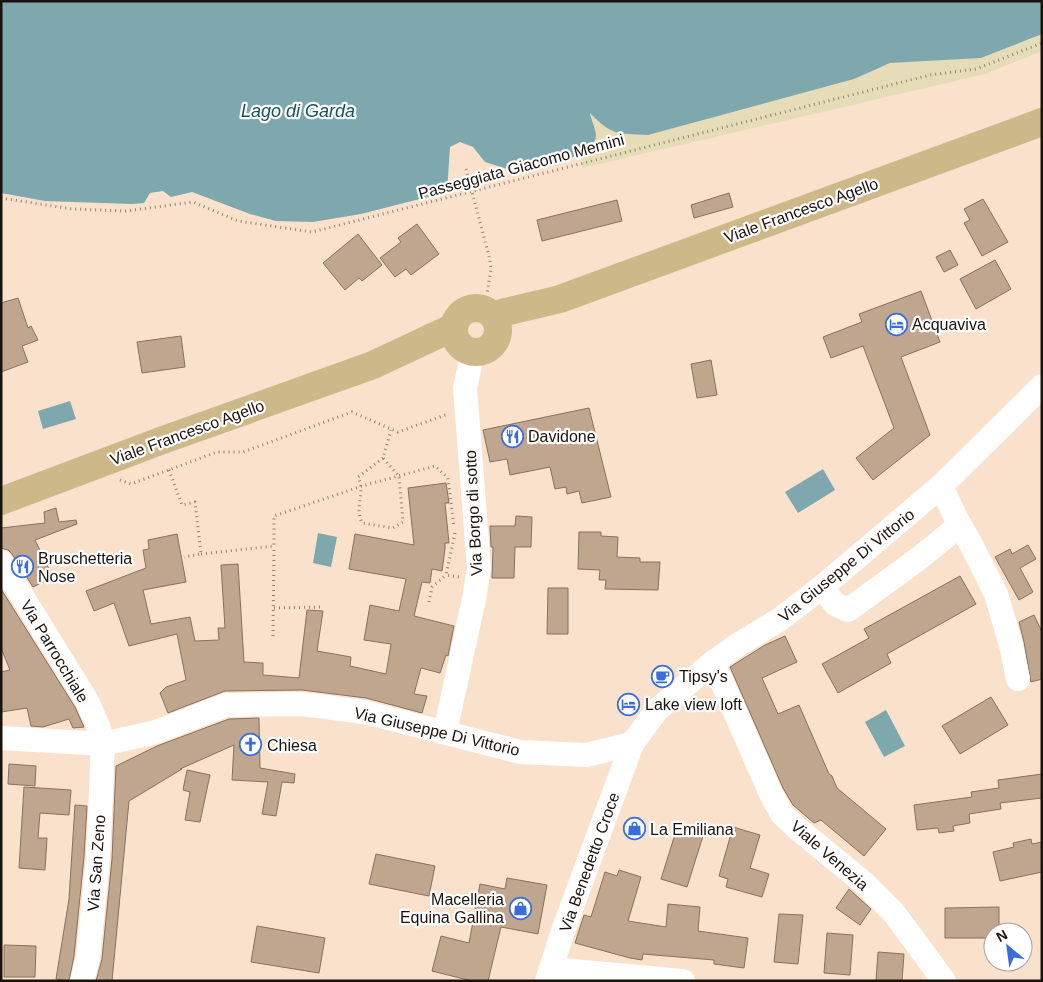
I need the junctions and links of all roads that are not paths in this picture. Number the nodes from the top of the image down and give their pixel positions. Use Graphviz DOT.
graph roads {
  1 [pos="1042,122"];
  2 [pos="498,320"];
  3 [pos="469,346"];
  4 [pos="1042,386"];
  5 [pos="941,486"];
  6 [pos="1,501"];
  7 [pos="960,525"];
  8 [pos="1,562"];
  9 [pos="822,587"];
  10 [pos="712,663"];
  11 [pos="1018,679"];
  12 [pos="445,732"];
  13 [pos="1,738"];
  14 [pos="103,744"];
  15 [pos="632,744"];
  16 [pos="549,975"];
  17 [pos="82,981"];
  18 [pos="683,981"];
  19 [pos="944,981"];
  1 -- 2 [label="main road, Viale Francesco Agello"];
  2 -- 3 [label="main road, Viale Francesco Agello"];
  2 -- 3 [label="main road, Viale Francesco Agello"];
  3 -- 6 [label="main road, Viale Francesco Agello"];
  3 -- 12 [label="street, Via Borgo di sotto"];
  4 -- 5 [label="street, Via Giuseppe Di Vittorio"];
  5 -- 7 [label="street"];
  5 -- 9 [label="street, Via Giuseppe Di Vittorio"];
  7 -- 9 [label="street"];
  7 -- 11 [label="street"];
  8 -- 14 [label="street, Via Parrocchiale"];
  9 -- 10 [label="street, Via Giuseppe Di Vittorio"];
  10 -- 15 [label="street, Via Giuseppe Di Vittorio"];
  10 -- 19 [label="street, Viale Venezia"];
  12 -- 14 [label="street, Via Giuseppe Di Vittorio"];
  12 -- 15 [label="street, Via Giuseppe Di Vittorio"];
  13 -- 14 [label="street, Via Giuseppe Di Vittorio"];
  14 -- 17 [label="street, Via San Zeno"];
  15 -- 16 [label="street, Via Benedetto Croce"];
  16 -- 18 [label="street"];
}
